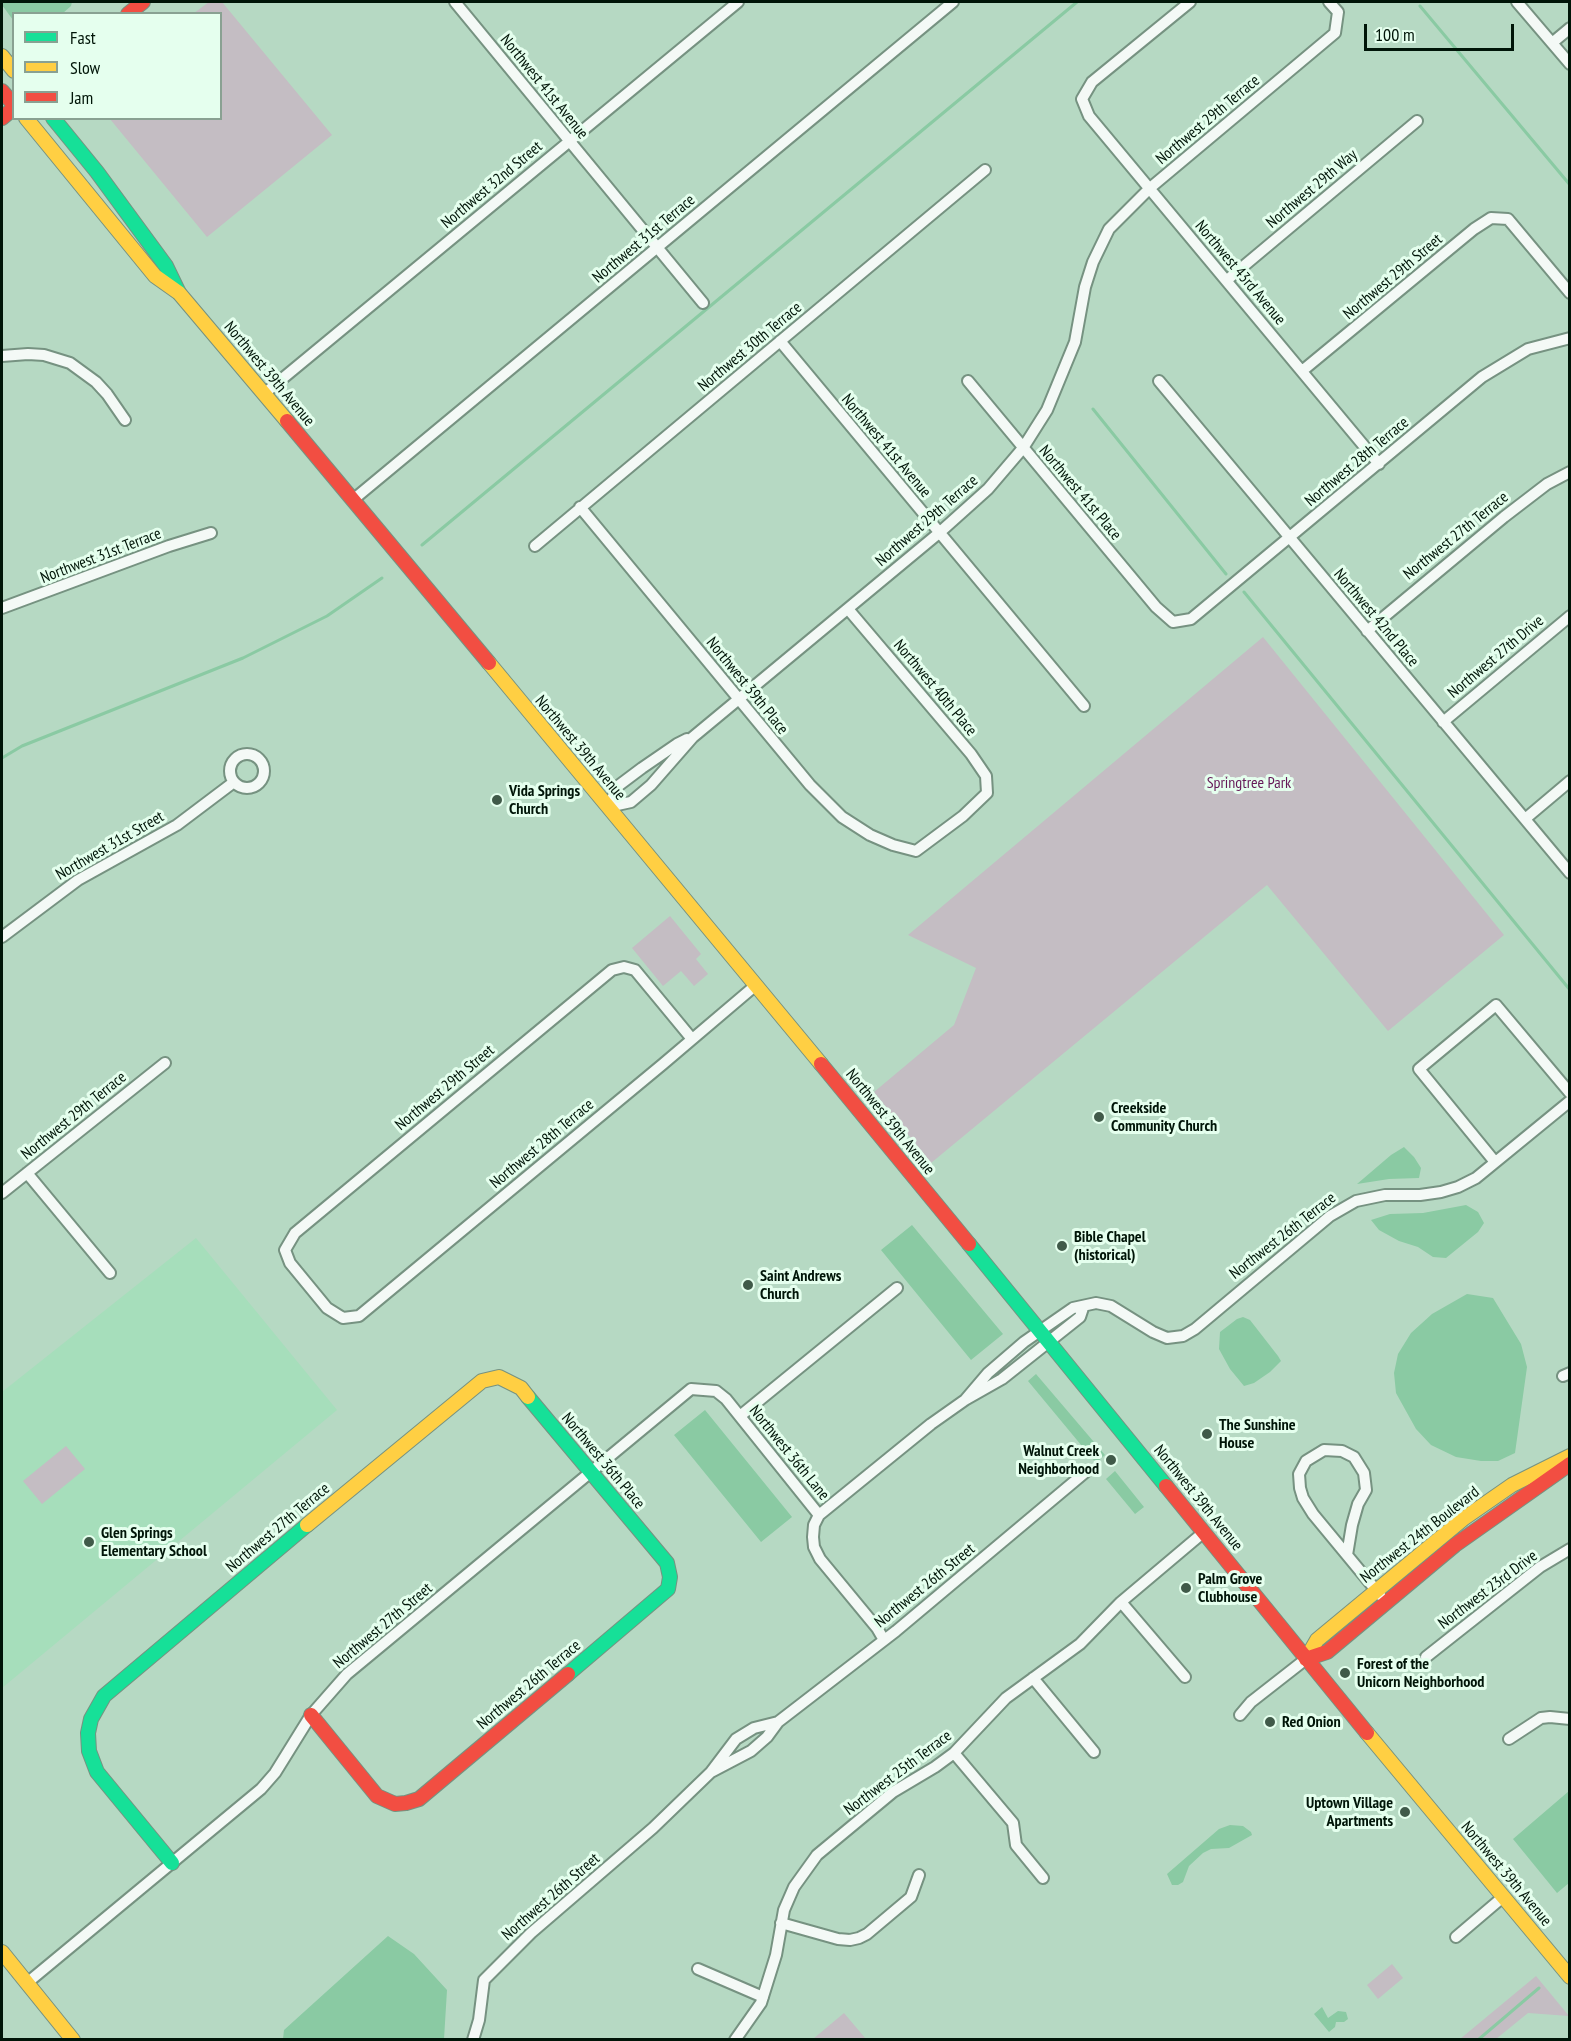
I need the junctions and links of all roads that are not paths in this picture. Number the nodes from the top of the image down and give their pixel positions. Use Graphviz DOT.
graph roads {
  1 [pos="142,2"];
  2 [pos="455,2"];
  3 [pos="738,2"];
  4 [pos="953,2"];
  5 [pos="1190,2"];
  6 [pos="1329,2"];
  7 [pos="1518,2"];
  8 [pos="130,12"];
  9 [pos="1569,28"];
  10 [pos="1552,43"];
  11 [pos="2,56"];
  12 [pos="1569,64"];
  13 [pos="12,68"];
  14 [pos="2,69"];
  15 [pos="12,81"];
  16 [pos="2,91"];
  17 [pos="12,104"];
  18 [pos="28,120"];
  19 [pos="54,120"];
  20 [pos="1417,122"];
  21 [pos="569,141"];
  22 [pos="985,170"];
  23 [pos="1150,188"];
  24 [pos="657,248"];
  25 [pos="1227,280"];
  26 [pos="179,293"];
  27 [pos="1569,293"];
  28 [pos="703,303"];
  29 [pos="1569,338"];
  30 [pos="780,341"];
  31 [pos="2,356"];
  32 [pos="1302,371"];
  33 [pos="968,381"];
  34 [pos="1160,381"];
  35 [pos="265,393"];
  36 [pos="125,420"];
  37 [pos="1023,448"];
  38 [pos="1379,464"];
  39 [pos="1569,472"];
  40 [pos="354,499"];
  41 [pos="580,507"];
  42 [pos="211,533"];
  43 [pos="939,533"];
  44 [pos="1289,538"];
  45 [pos="535,546"];
  46 [pos="2,608"];
  47 [pos="848,609"];
  48 [pos="1569,616"];
  49 [pos="1173,622"];
  50 [pos="1367,631"];
  51 [pos="739,699"];
  52 [pos="1084,706"];
  53 [pos="1443,722"];
  54 [pos="693,737"];
  55 [pos="1569,781"];
  56 [pos="234,782"];
  57 [pos="608,807"];
  58 [pos="1524,819"];
  59 [pos="916,851"];
  60 [pos="1569,873"];
  61 [pos="2,937"];
  62 [pos="756,985"];
  63 [pos="692,1039"];
  64 [pos="165,1063"];
  65 [pos="1569,1094"];
  66 [pos="1569,1101"];
  67 [pos="1496,1162"];
  68 [pos="27,1173"];
  69 [pos="2,1193"];
  70 [pos="110,1273"];
  71 [pos="897,1288"];
  72 [pos="343,1318"];
  73 [pos="1044,1337"];
  74 [pos="499,1377"];
  75 [pos="702,1388"];
  76 [pos="740,1416"];
  77 [pos="1569,1456"];
  78 [pos="1569,1464"];
  79 [pos="1088,1470"];
  80 [pos="591,1471"];
  81 [pos="819,1515"];
  82 [pos="1204,1532"];
  83 [pos="1569,1549"];
  84 [pos="1347,1555"];
  85 [pos="670,1576"];
  86 [pos="1376,1590"];
  87 [pos="1121,1602"];
  88 [pos="1386,1602"];
  89 [pos="884,1640"];
  90 [pos="1426,1657"];
  91 [pos="1306,1659"];
  92 [pos="1185,1677"];
  93 [pos="1033,1678"];
  94 [pos="1240,1715"];
  95 [pos="311,1716"];
  96 [pos="1569,1719"];
  97 [pos="778,1722"];
  98 [pos="1509,1739"];
  99 [pos="1094,1752"];
  100 [pos="954,1753"];
  101 [pos="711,1772"];
  102 [pos="172,1863"];
  103 [pos="919,1875"];
  104 [pos="1043,1878"];
  105 [pos="1503,1897"];
  106 [pos="780,1923"];
  107 [pos="1456,1937"];
  108 [pos="2,1952"];
  109 [pos="698,1969"];
  110 [pos="1569,1977"];
  111 [pos="27,1983"];
  112 [pos="764,1996"];
  113 [pos="73,2040"];
  114 [pos="473,2040"];
  115 [pos="735,2040"];
  1 -- 8 [label="main road"];
  2 -- 21 [label="street, Northwest 41st Avenue"];
  3 -- 21 [label="street, Northwest 32nd Street"];
  4 -- 24 [label="street, Northwest 31st Terrace"];
  5 -- 23 [label="street, Northwest 43rd Avenue"];
  6 -- 23 [label="street, Northwest 29th Terrace"];
  7 -- 10 [label="street"];
  9 -- 10 [label="street"];
  10 -- 12 [label="street"];
  11 -- 13 [label="main road"];
  14 -- 15 [label="main road"];
  16 -- 17 [label="main road"];
  18 -- 26 [label="main road, Northwest 39th Avenue"];
  19 -- 26 [label="main road, Northwest 39th Avenue"];
  20 -- 25 [label="street, Northwest 29th Way"];
  21 -- 24 [label="street, Northwest 41st Avenue"];
  21 -- 35 [label="street, Northwest 32nd Street"];
  22 -- 30 [label="street, Northwest 30th Terrace"];
  23 -- 25 [label="street, Northwest 43rd Avenue"];
  23 -- 37 [label="street, Northwest 29th Terrace"];
  24 -- 28 [label="street, Northwest 41st Avenue"];
  24 -- 40 [label="street, Northwest 31st Terrace"];
  25 -- 32 [label="street, Northwest 43rd Avenue"];
  26 -- 35 [label="main road, Northwest 39th Avenue"];
  27 -- 32 [label="street, Northwest 29th Street"];
  29 -- 38 [label="street, Northwest 28th Terrace"];
  30 -- 41 [label="street, Northwest 30th Terrace"];
  30 -- 43 [label="street, Northwest 41st Avenue"];
  31 -- 36 [label="street"];
  32 -- 38 [label="street, Northwest 43rd Avenue"];
  33 -- 37 [label="street, Northwest 41st Place"];
  34 -- 44 [label="street, Northwest 42nd Place"];
  35 -- 40 [label="main road, Northwest 39th Avenue"];
  37 -- 43 [label="street, Northwest 29th Terrace"];
  37 -- 49 [label="street, Northwest 41st Place"];
  38 -- 44 [label="street, Northwest 28th Terrace"];
  39 -- 50 [label="street, Northwest 27th Terrace"];
  40 -- 57 [label="main road, Northwest 39th Avenue"];
  41 -- 45 [label="street, Northwest 30th Terrace"];
  41 -- 51 [label="street, Northwest 39th Place"];
  42 -- 46 [label="street, Northwest 31st Terrace"];
  43 -- 47 [label="street, Northwest 29th Terrace"];
  43 -- 52 [label="street, Northwest 41st Avenue"];
  44 -- 49 [label="street, Northwest 28th Terrace"];
  44 -- 50 [label="street, Northwest 42nd Place"];
  47 -- 51 [label="street, Northwest 29th Terrace"];
  47 -- 59 [label="street, Northwest 40th Place"];
  48 -- 53 [label="street, Northwest 27th Drive"];
  50 -- 53 [label="street, Northwest 42nd Place"];
  51 -- 54 [label="street, Northwest 29th Terrace"];
  51 -- 59 [label="street, Northwest 39th Place"];
  53 -- 58 [label="street, Northwest 42nd Place"];
  54 -- 57 [label="street, Northwest 29th Terrace"];
  54 -- 57 [label="street, Northwest 29th Terrace"];
  55 -- 58 [label="street"];
  56 -- 61 [label="street, Northwest 31st Street"];
  57 -- 62 [label="main road, Northwest 39th Avenue"];
  58 -- 60 [label="street, Northwest 42nd Place"];
  62 -- 63 [label="street, Northwest 28th Terrace"];
  62 -- 73 [label="main road, Northwest 39th Avenue"];
  63 -- 72 [label="street, Northwest 28th Terrace"];
  63 -- 72 [label="street, Northwest 29th Street"];
  64 -- 68 [label="street, Northwest 29th Terrace"];
  65 -- 67 [label="street"];
  66 -- 67 [label="street, Northwest 26th Terrace"];
  67 -- 73 [label="street, Northwest 26th Terrace"];
  68 -- 69 [label="street, Northwest 29th Terrace"];
  68 -- 70 [label="street"];
  71 -- 76 [label="street"];
  73 -- 81 [label="street, Northwest 26th Terrace"];
  73 -- 82 [label="main road, Northwest 39th Avenue"];
  74 -- 80 [label="main road, Northwest 36th Place"];
  74 -- 102 [label="main road, Northwest 27th Terrace"];
  75 -- 76 [label="street, Northwest 36th Lane"];
  75 -- 80 [label="street, Northwest 27th Street"];
  76 -- 81 [label="street, Northwest 36th Lane"];
  77 -- 86 [label="main road, Northwest 24th Boulevard"];
  78 -- 88 [label="main road, Northwest 24th Boulevard"];
  79 -- 89 [label="street, Northwest 26th Street"];
  80 -- 85 [label="main road, Northwest 36th Place"];
  80 -- 95 [label="street, Northwest 27th Street"];
  81 -- 89 [label="street, Northwest 36th Lane"];
  82 -- 87 [label="street, Northwest 25th Terrace"];
  82 -- 91 [label="main road, Northwest 39th Avenue"];
  83 -- 90 [label="street, Northwest 23rd Drive"];
  84 -- 84 [label="street"];
  84 -- 86 [label="street"];
  85 -- 95 [label="main road, Northwest 26th Terrace"];
  86 -- 88 [label="street"];
  86 -- 91 [label="main road, Northwest 24th Boulevard"];
  87 -- 92 [label="street"];
  87 -- 93 [label="street, Northwest 25th Terrace"];
  88 -- 91 [label="main road, Northwest 24th Boulevard"];
  89 -- 97 [label="street, Northwest 26th Street"];
  91 -- 94 [label="street, Northwest 24th Boulevard"];
  91 -- 105 [label="main road, Northwest 39th Avenue"];
  93 -- 99 [label="street"];
  93 -- 100 [label="street, Northwest 25th Terrace"];
  95 -- 102 [label="street, Northwest 27th Street"];
  96 -- 98 [label="street"];
  97 -- 101 [label="street, Northwest 26th Street"];
  97 -- 101 [label="street, Northwest 26th Street"];
  100 -- 104 [label="street"];
  100 -- 106 [label="street, Northwest 25th Terrace"];
  101 -- 114 [label="street, Northwest 26th Street"];
  102 -- 111 [label="street, Northwest 27th Street"];
  103 -- 106 [label="street"];
  105 -- 107 [label="street"];
  105 -- 110 [label="main road, Northwest 39th Avenue"];
  106 -- 112 [label="street, Northwest 25th Terrace"];
  108 -- 111 [label="main road"];
  109 -- 112 [label="street"];
  111 -- 113 [label="main road"];
  112 -- 115 [label="street, Northwest 25th Terrace"];
}
